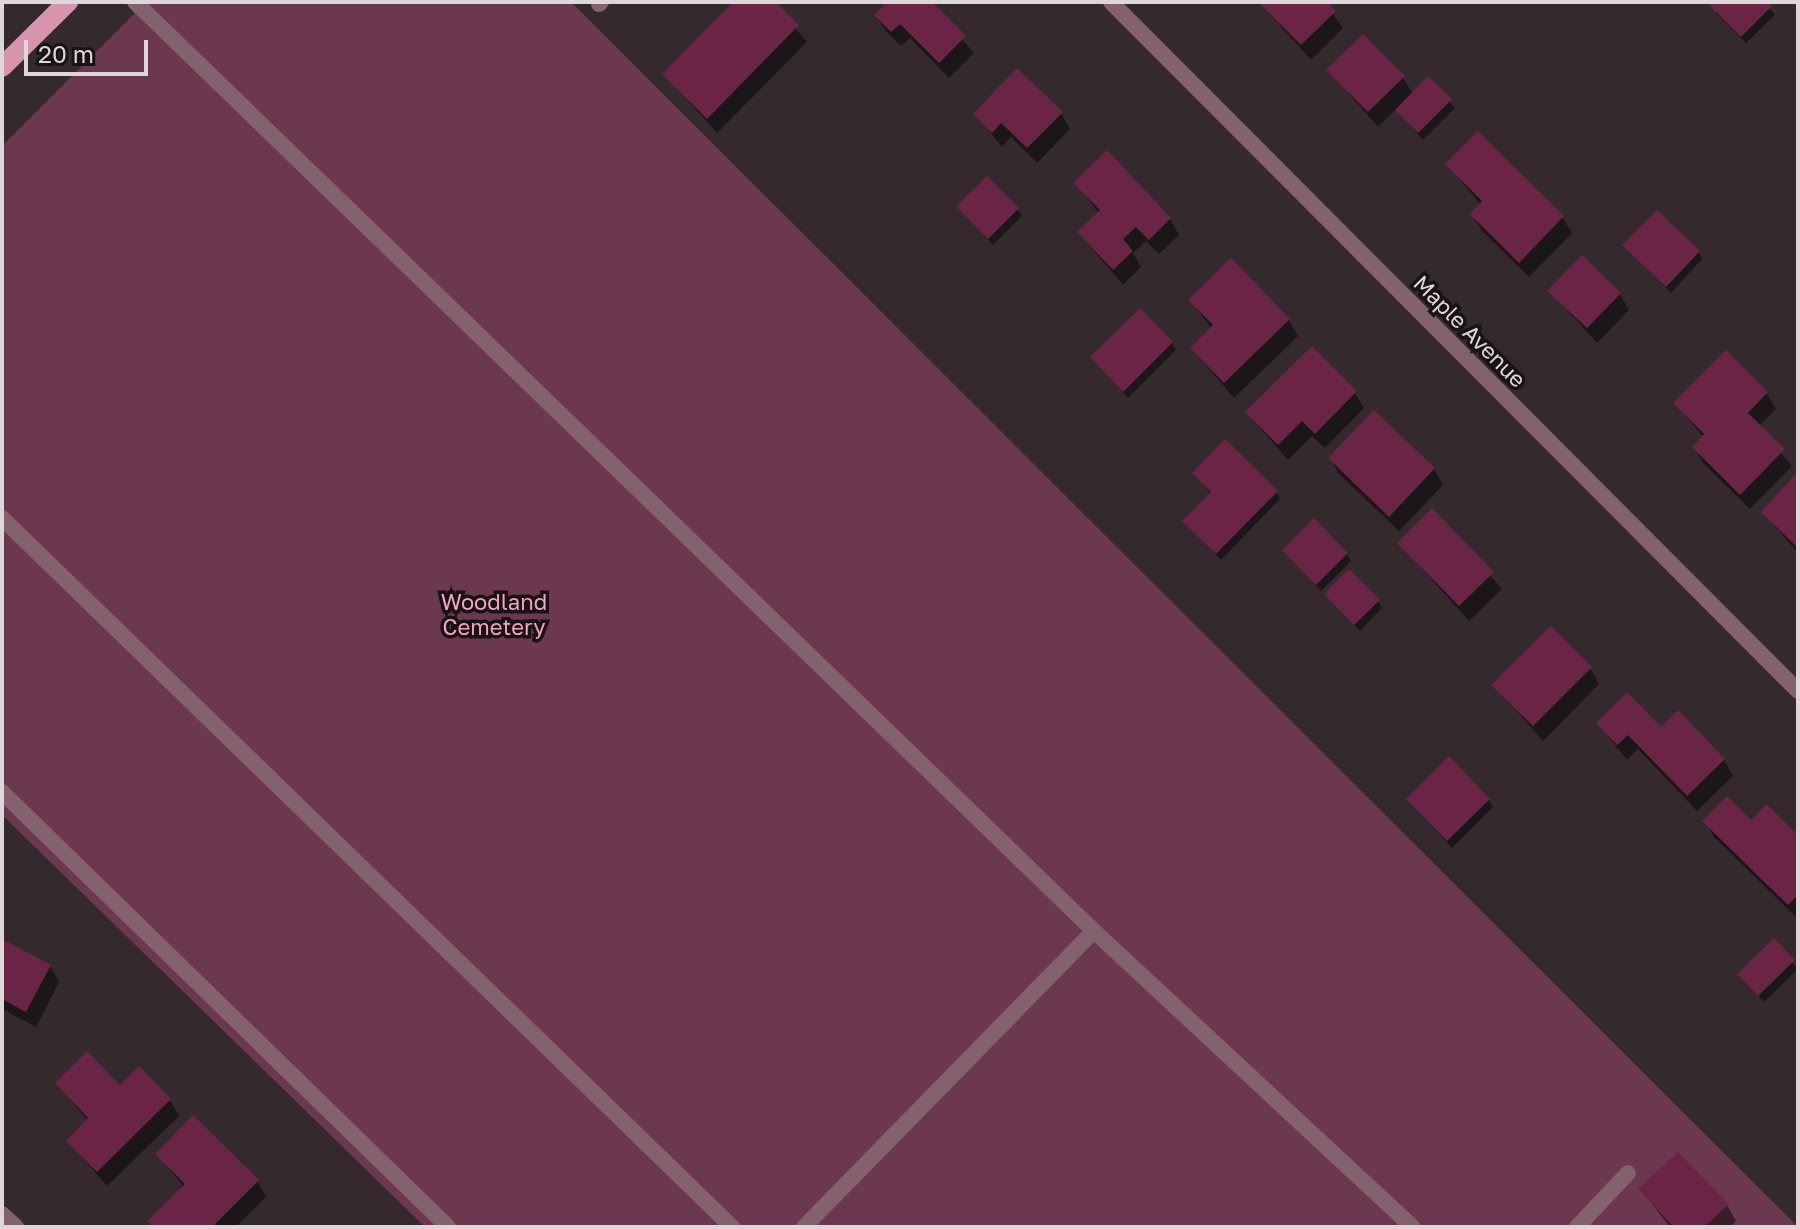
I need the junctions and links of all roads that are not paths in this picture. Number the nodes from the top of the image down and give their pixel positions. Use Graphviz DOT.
graph roads {
  1 [pos="68,2"];
  2 [pos="135,2"];
  3 [pos="1111,2"];
  4 [pos="2,67"];
  5 [pos="2,518"];
  6 [pos="1798,691"];
  7 [pos="2,792"];
  8 [pos="1094,931"];
  9 [pos="1628,1173"];
  10 [pos="2,1214"];
  11 [pos="16,1227"];
  12 [pos="448,1227"];
  13 [pos="732,1227"];
  14 [pos="804,1227"];
  15 [pos="1412,1227"];
  16 [pos="1577,1227"];
  1 -- 4 [label="main road"];
  2 -- 8 [label="street"];
  3 -- 6 [label="street, Maple Avenue"];
  5 -- 13 [label="street"];
  7 -- 12 [label="street"];
  8 -- 14 [label="street"];
  8 -- 15 [label="street"];
  9 -- 16 [label="street"];
  10 -- 11 [label="street"];
}
